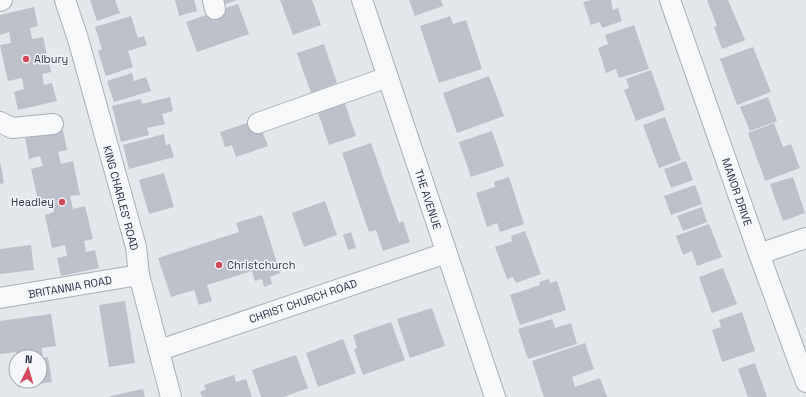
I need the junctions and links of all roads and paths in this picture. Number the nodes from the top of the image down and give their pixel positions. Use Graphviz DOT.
graph roads {
  1 [pos="65,0"];
  2 [pos="362,0"];
  3 [pos="670,0"];
  4 [pos="388,77"];
  5 [pos="0,122"];
  6 [pos="258,123"];
  7 [pos="53,124"];
  8 [pos="806,238"];
  9 [pos="446,253"];
  10 [pos="759,254"];
  11 [pos="139,275"];
  12 [pos="0,298"];
  13 [pos="160,350"];
  14 [pos="806,382"];
  15 [pos="171,397"];
  16 [pos="495,397"];
  1 -- 11 [label="street, KING CHARLES' ROAD"];
  2 -- 4 [label="street, THE AVENUE"];
  3 -- 10 [label="street, MANOR DRIVE"];
  4 -- 6 [label="street"];
  4 -- 9 [label="street, THE AVENUE"];
  5 -- 7 [label="street"];
  8 -- 10 [label="street"];
  9 -- 13 [label="street, CHRIST CHURCH ROAD"];
  9 -- 16 [label="street, THE AVENUE"];
  10 -- 14 [label="street, MANOR DRIVE"];
  11 -- 12 [label="street, BRITANNIA ROAD"];
  11 -- 13 [label="street, KING CHARLES' ROAD"];
  13 -- 15 [label="street, KING CHARLES' ROAD"];
}
